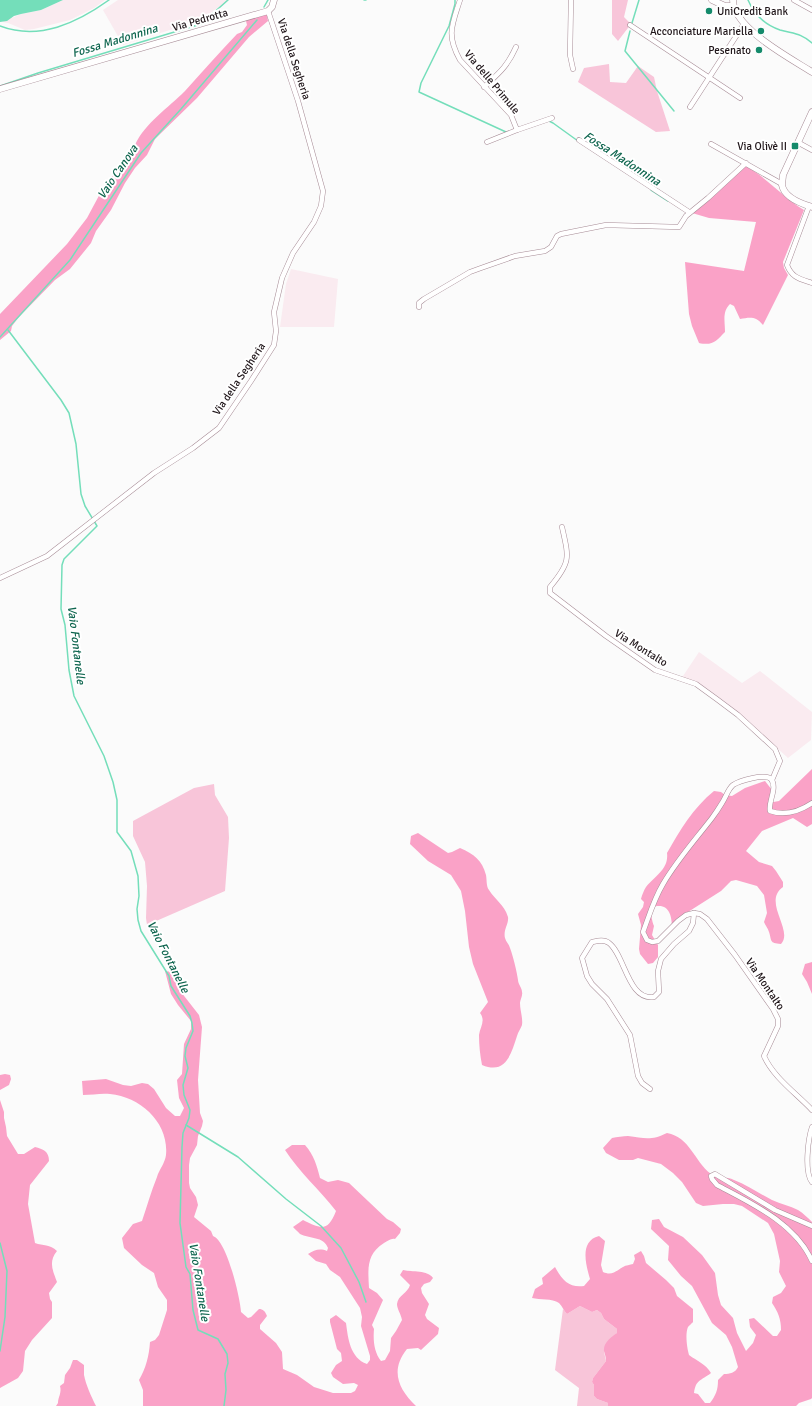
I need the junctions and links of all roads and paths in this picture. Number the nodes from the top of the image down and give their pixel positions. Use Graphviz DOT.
graph roads {
  1 [pos="274,0"];
  2 [pos="460,0"];
  3 [pos="571,0"];
  4 [pos="712,0"];
  5 [pos="794,0"];
  6 [pos="733,3"];
  7 [pos="812,10"];
  8 [pos="268,11"];
  9 [pos="744,24"];
  10 [pos="630,25"];
  11 [pos="516,47"];
  12 [pos="573,69"];
  13 [pos="812,72"];
  14 [pos="709,78"];
  15 [pos="484,87"];
  16 [pos="0,89"];
  17 [pos="740,98"];
  18 [pos="690,107"];
  19 [pos="812,112"];
  20 [pos="552,118"];
  21 [pos="517,130"];
  22 [pos="579,140"];
  23 [pos="487,142"];
  24 [pos="799,143"];
  25 [pos="711,144"];
  26 [pos="812,150"];
  27 [pos="746,163"];
  28 [pos="782,184"];
  29 [pos="811,207"];
  30 [pos="689,212"];
  31 [pos="812,284"];
  32 [pos="419,307"];
  33 [pos="562,527"];
  34 [pos="0,578"];
  35 [pos="772,780"];
  36 [pos="812,803"];
  37 [pos="694,913"];
  38 [pos="650,1089"];
  39 [pos="812,1110"];
  40 [pos="812,1127"];
  41 [pos="812,1182"];
  42 [pos="812,1226"];
  43 [pos="812,1261"];
  1 -- 8 [label="street, Via della Segheria"];
  2 -- 15 [label="street, Via delle Primule"];
  3 -- 12 [label="street"];
  4 -- 6 [label="street"];
  5 -- 7 [label="street"];
  6 -- 9 [label="street"];
  8 -- 16 [label="street, Via Pedrotta"];
  8 -- 34 [label="street, Via della Segheria"];
  9 -- 13 [label="street"];
  9 -- 14 [label="street"];
  10 -- 14 [label="street"];
  11 -- 15 [label="street"];
  14 -- 17 [label="street"];
  14 -- 18 [label="street"];
  15 -- 21 [label="street, Via delle Primule"];
  19 -- 24 [label="street"];
  20 -- 21 [label="street, Via delle Primule"];
  21 -- 23 [label="street, Via delle Primule"];
  22 -- 30 [label="street"];
  24 -- 26 [label="street"];
  24 -- 28 [label="street"];
  25 -- 27 [label="street"];
  27 -- 28 [label="street"];
  27 -- 30 [label="street"];
  28 -- 29 [label="street"];
  29 -- 31 [label="street"];
  30 -- 32 [label="street"];
  33 -- 35 [label="street, Via Montalto"];
  35 -- 36 [label="street, Via Montalto"];
  35 -- 37 [label="street"];
  37 -- 38 [label="street"];
  37 -- 39 [label="street, Via Montalto"];
  40 -- 41 [label="street"];
  42 -- 43 [label="street"];
}
